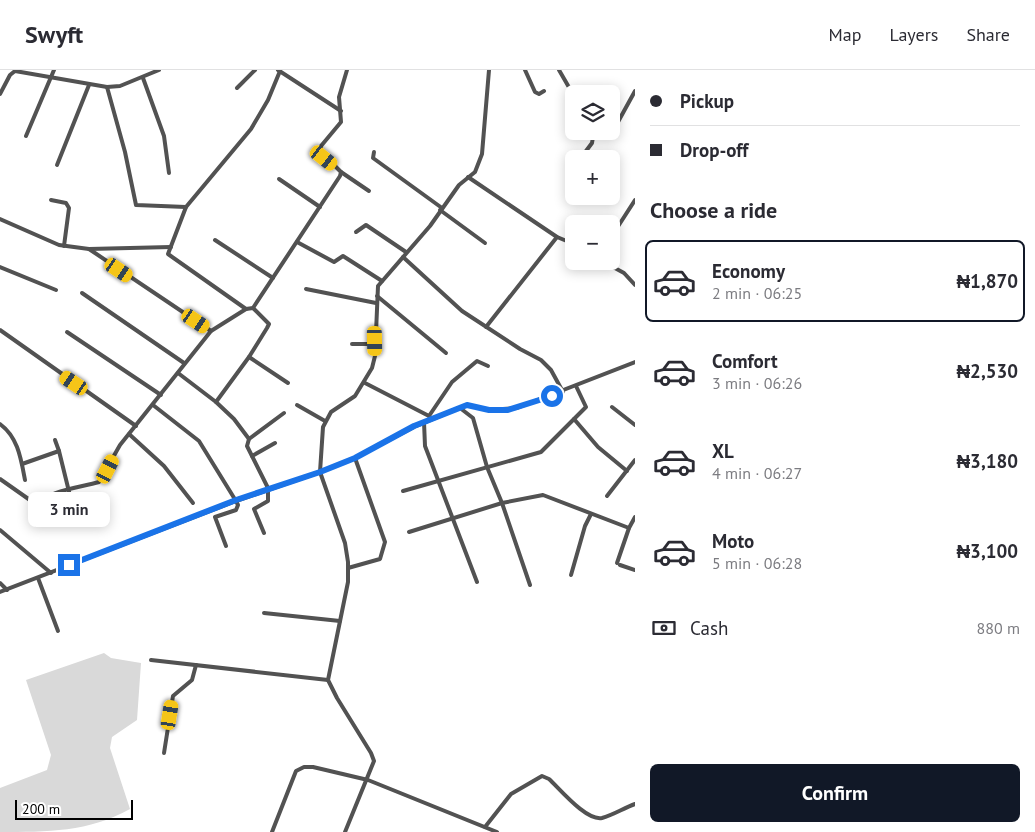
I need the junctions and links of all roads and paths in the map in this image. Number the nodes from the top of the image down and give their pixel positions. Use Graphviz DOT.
graph roads {
  1 [pos="54,70"];
  2 [pos="159,70"];
  3 [pos="255,70"];
  4 [pos="347,70"];
  5 [pos="489,70"];
  6 [pos="525,70"];
  7 [pos="559,70"];
  8 [pos="15,71"];
  9 [pos="279,71"];
  10 [pos="51,77"];
  11 [pos="142,78"];
  12 [pos="90,85"];
  13 [pos="568,85"];
  14 [pos="107,87"];
  15 [pos="237,88"];
  16 [pos="544,91"];
  17 [pos="635,93"];
  18 [pos="0,94"];
  19 [pos="341,111"];
  20 [pos="620,118"];
  21 [pos="26,136"];
  22 [pos="374,152"];
  23 [pos="57,164"];
  24 [pos="340,172"];
  25 [pos="169,173"];
  26 [pos="468,178"];
  27 [pos="279,179"];
  28 [pos="369,191"];
  29 [pos="51,200"];
  30 [pos="635,200"];
  31 [pos="320,206"];
  32 [pos="186,207"];
  33 [pos="441,209"];
  34 [pos="0,219"];
  35 [pos="620,223"];
  36 [pos="356,232"];
  37 [pos="557,237"];
  38 [pos="215,240"];
  39 [pos="565,240"];
  40 [pos="298,242"];
  41 [pos="485,243"];
  42 [pos="64,246"];
  43 [pos="171,247"];
  44 [pos="89,249"];
  45 [pos="406,252"];
  46 [pos="403,257"];
  47 [pos="0,266"];
  48 [pos="617,270"];
  49 [pos="273,278"];
  50 [pos="382,281"];
  51 [pos="635,285"];
  52 [pos="306,289"];
  53 [pos="56,290"];
  54 [pos="82,292"];
  55 [pos="377,296"];
  56 [pos="376,303"];
  57 [pos="246,308"];
  58 [pos="253,308"];
  59 [pos="486,327"];
  60 [pos="0,330"];
  61 [pos="211,331"];
  62 [pos="68,332"];
  63 [pos="375,341"];
  64 [pos="352,344"];
  65 [pos="446,353"];
  66 [pos="250,357"];
  67 [pos="635,362"];
  68 [pos="184,364"];
  69 [pos="488,366"];
  70 [pos="178,373"];
  71 [pos="288,383"];
  72 [pos="364,383"];
  73 [pos="576,386"];
  74 [pos="563,392"];
  75 [pos="161,395"];
  76 [pos="216,402"];
  77 [pos="297,404"];
  78 [pos="153,406"];
  79 [pos="612,407"];
  80 [pos="460,408"];
  81 [pos="284,413"];
  82 [pos="429,416"];
  83 [pos="434,418"];
  84 [pos="574,419"];
  85 [pos="324,421"];
  86 [pos="424,422"];
  87 [pos="0,424"];
  88 [pos="635,424"];
  89 [pos="136,426"];
  90 [pos="129,434"];
  91 [pos="249,439"];
  92 [pos="55,440"];
  93 [pos="275,443"];
  94 [pos="59,451"];
  95 [pos="252,456"];
  96 [pos="355,458"];
  97 [pos="635,460"];
  98 [pos="22,464"];
  99 [pos="487,467"];
  100 [pos="626,471"];
  101 [pos="320,472"];
  102 [pos="0,478"];
  103 [pos="25,480"];
  104 [pos="438,481"];
  105 [pos="268,488"];
  106 [pos="70,491"];
  107 [pos="403,491"];
  108 [pos="607,496"];
  109 [pos="236,500"];
  110 [pos="193,503"];
  111 [pos="502,504"];
  112 [pos="37,505"];
  113 [pos="591,514"];
  114 [pos="635,517"];
  115 [pos="451,519"];
  116 [pos="76,520"];
  117 [pos="37,525"];
  118 [pos="629,528"];
  119 [pos="0,530"];
  120 [pos="409,532"];
  121 [pos="264,533"];
  122 [pos="226,546"];
  123 [pos="348,568"];
  124 [pos="635,570"];
  125 [pos="51,573"];
  126 [pos="571,574"];
  127 [pos="38,578"];
  128 [pos="477,582"];
  129 [pos="0,584"];
  130 [pos="530,585"];
  131 [pos="7,590"];
  132 [pos="0,592"];
  133 [pos="264,614"];
  134 [pos="340,621"];
  135 [pos="58,632"];
  136 [pos="151,660"];
  137 [pos="196,665"];
  138 [pos="328,680"];
  139 [pos="164,753"];
  140 [pos="368,780"];
  141 [pos="635,804"];
  142 [pos="485,827"];
  143 [pos="272,832"];
  144 [pos="344,832"];
  145 [pos="497,832"];
  1 -- 10 [label="street"];
  2 -- 11 [label="street"];
  3 -- 15 [label="street"];
  4 -- 19 [label="street"];
  5 -- 26 [label="street"];
  6 -- 16 [label="street"];
  7 -- 13 [label="street"];
  8 -- 10 [label="street"];
  8 -- 18 [label="street"];
  9 -- 19 [label="street"];
  9 -- 32 [label="street"];
  10 -- 12 [label="street"];
  10 -- 21 [label="street"];
  11 -- 14 [label="street"];
  11 -- 25 [label="street"];
  12 -- 14 [label="street"];
  12 -- 23 [label="street"];
  14 -- 32 [label="street"];
  17 -- 20 [label="street"];
  19 -- 24 [label="street"];
  22 -- 33 [label="street"];
  24 -- 28 [label="street"];
  24 -- 31 [label="street"];
  26 -- 33 [label="street"];
  26 -- 37 [label="street"];
  27 -- 31 [label="street"];
  29 -- 42 [label="street"];
  30 -- 35 [label="street"];
  31 -- 40 [label="street"];
  32 -- 43 [label="street"];
  33 -- 41 [label="street"];
  33 -- 45 [label="street"];
  34 -- 42 [label="street"];
  36 -- 45 [label="street"];
  37 -- 39 [label="street"];
  37 -- 59 [label="street"];
  38 -- 49 [label="street"];
  40 -- 49 [label="street"];
  40 -- 50 [label="street"];
  42 -- 44 [label="street"];
  43 -- 44 [label="street"];
  43 -- 57 [label="street"];
  44 -- 61 [label="street"];
  45 -- 46 [label="street"];
  46 -- 50 [label="street"];
  46 -- 59 [label="street"];
  47 -- 53 [label="street"];
  48 -- 51 [label="street"];
  49 -- 58 [label="street"];
  50 -- 55 [label="street"];
  52 -- 56 [label="street"];
  54 -- 68 [label="street"];
  55 -- 56 [label="street"];
  55 -- 65 [label="street"];
  56 -- 63 [label="street"];
  57 -- 58 [label="street"];
  57 -- 61 [label="street"];
  58 -- 66 [label="street"];
  59 -- 74 [label="street"];
  60 -- 89 [label="street"];
  61 -- 68 [label="street"];
  62 -- 75 [label="street"];
  63 -- 64 [label="street"];
  63 -- 72 [label="street"];
  66 -- 71 [label="street"];
  66 -- 76 [label="street"];
  67 -- 73 [label="street"];
  68 -- 70 [label="street"];
  69 -- 82 [label="street"];
  70 -- 75 [label="street"];
  70 -- 76 [label="street"];
  72 -- 82 [label="street"];
  72 -- 85 [label="street"];
  73 -- 74 [label="street"];
  73 -- 84 [label="street"];
  74 -- 80 [label="street"];
  75 -- 78 [label="street"];
  76 -- 91 [label="street"];
  77 -- 85 [label="street"];
  78 -- 89 [label="street"];
  78 -- 109 [label="street"];
  79 -- 88 [label="street"];
  80 -- 83 [label="street"];
  80 -- 99 [label="street"];
  81 -- 91 [label="street"];
  82 -- 83 [label="street"];
  83 -- 86 [label="street"];
  84 -- 99 [label="street"];
  84 -- 100 [label="street"];
  85 -- 101 [label="street"];
  86 -- 96 [label="street"];
  86 -- 104 [label="street"];
  87 -- 98 [label="street"];
  89 -- 90 [label="street"];
  90 -- 106 [label="street"];
  90 -- 110 [label="street"];
  91 -- 95 [label="street"];
  92 -- 94 [label="street"];
  93 -- 95 [label="street"];
  94 -- 98 [label="street"];
  94 -- 106 [label="street"];
  95 -- 105 [label="street"];
  96 -- 101 [label="street"];
  96 -- 123 [label="street"];
  97 -- 100 [label="street"];
  98 -- 103 [label="street"];
  99 -- 104 [label="street"];
  99 -- 111 [label="street"];
  100 -- 108 [label="street"];
  101 -- 105 [label="street"];
  101 -- 123 [label="street"];
  102 -- 112 [label="street"];
  104 -- 107 [label="street"];
  104 -- 115 [label="street"];
  105 -- 109 [label="street"];
  105 -- 121 [label="street"];
  106 -- 112 [label="street"];
  106 -- 116 [label="street"];
  109 -- 122 [label="street"];
  109 -- 125 [label="street"];
  111 -- 113 [label="street"];
  111 -- 115 [label="street"];
  111 -- 130 [label="street"];
  112 -- 117 [label="street"];
  113 -- 118 [label="street"];
  113 -- 126 [label="street"];
  114 -- 118 [label="street"];
  115 -- 120 [label="street"];
  115 -- 128 [label="street"];
  118 -- 124 [label="street"];
  119 -- 125 [label="street"];
  123 -- 134 [label="street"];
  125 -- 127 [label="street"];
  127 -- 131 [label="street"];
  127 -- 135 [label="street"];
  129 -- 131 [label="street"];
  131 -- 132 [label="street"];
  133 -- 134 [label="street"];
  134 -- 138 [label="street"];
  136 -- 137 [label="street"];
  137 -- 138 [label="street"];
  137 -- 139 [label="street"];
  138 -- 140 [label="street"];
  140 -- 142 [label="street"];
  140 -- 143 [label="street"];
  140 -- 144 [label="street"];
  141 -- 142 [label="street"];
  142 -- 145 [label="street"];
}
